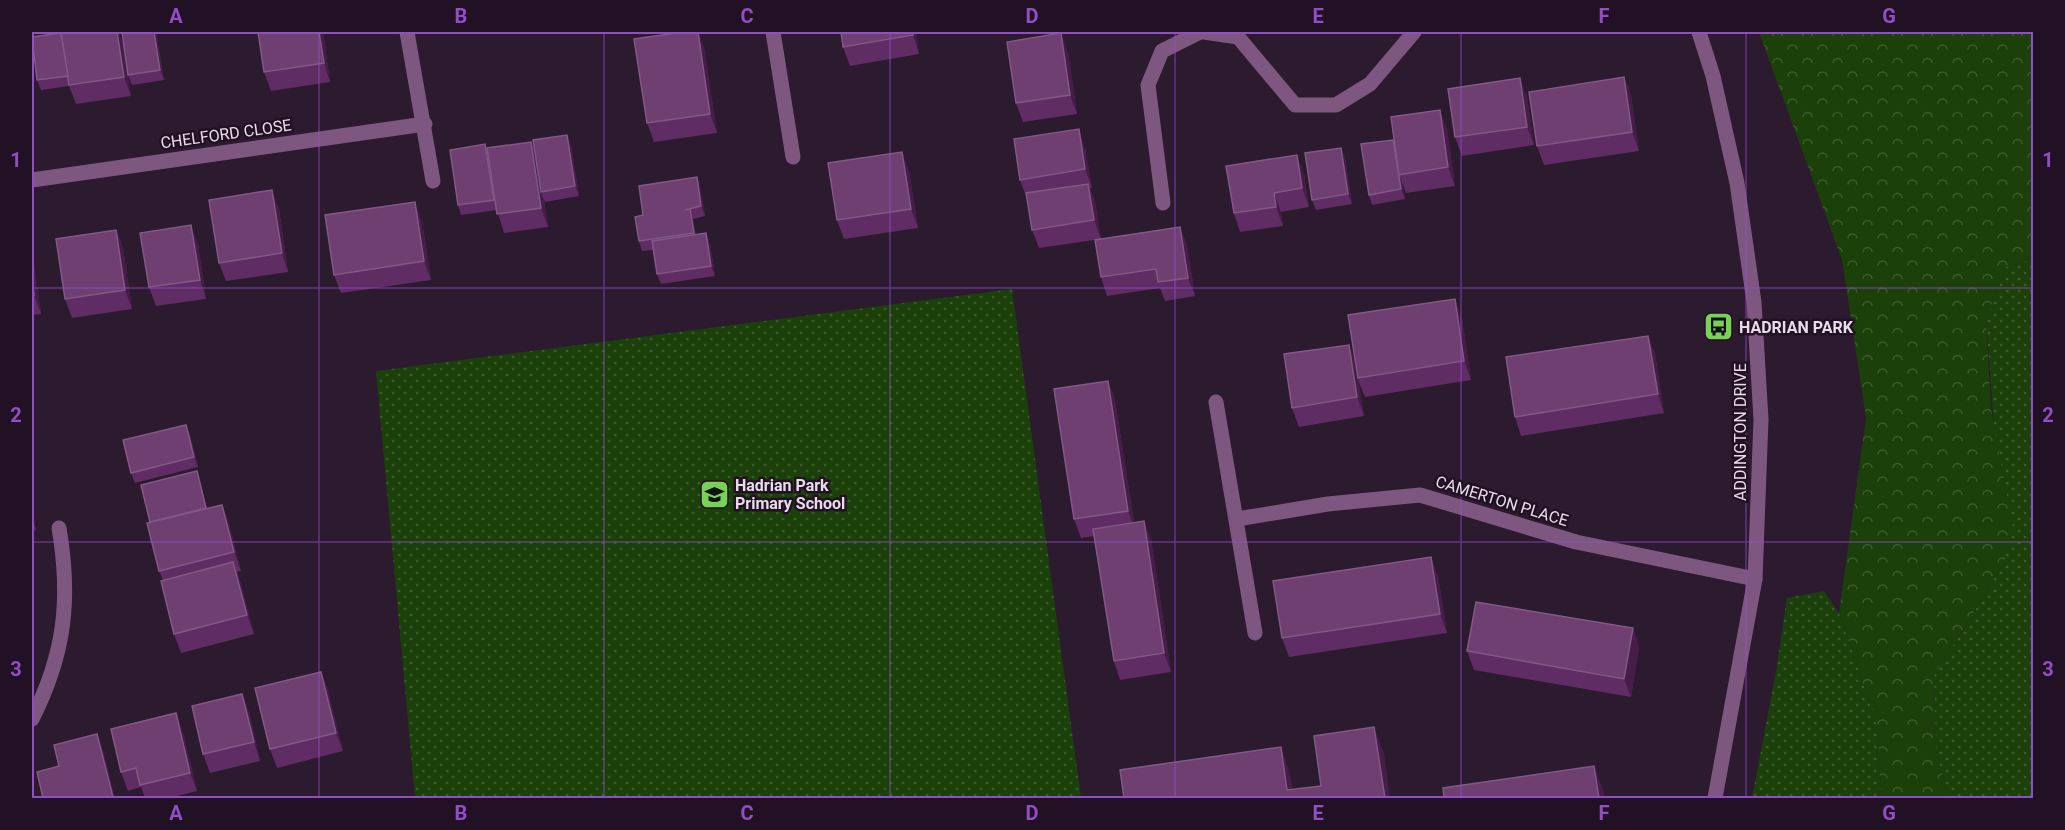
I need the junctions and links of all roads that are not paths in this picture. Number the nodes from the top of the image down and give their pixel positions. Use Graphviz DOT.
graph roads {
  1 [pos="407,32"];
  2 [pos="773,32"];
  3 [pos="1202,32"];
  4 [pos="1414,32"];
  5 [pos="1699,32"];
  6 [pos="425,123"];
  7 [pos="793,157"];
  8 [pos="32,180"];
  9 [pos="433,182"];
  10 [pos="1163,203"];
  11 [pos="1216,402"];
  12 [pos="1238,519"];
  13 [pos="59,528"];
  14 [pos="1755,579"];
  15 [pos="1255,633"];
  16 [pos="32,719"];
  17 [pos="1715,798"];
  1 -- 6 [label="street"];
  2 -- 7 [label="street"];
  3 -- 4 [label="street"];
  3 -- 10 [label="street"];
  5 -- 14 [label="street, ADDINGTON DRIVE"];
  6 -- 8 [label="street, CHELFORD CLOSE"];
  6 -- 9 [label="street"];
  11 -- 12 [label="street"];
  12 -- 14 [label="street, CAMERTON PLACE"];
  12 -- 15 [label="street"];
  13 -- 16 [label="street"];
  14 -- 17 [label="street, ADDINGTON DRIVE"];
}
